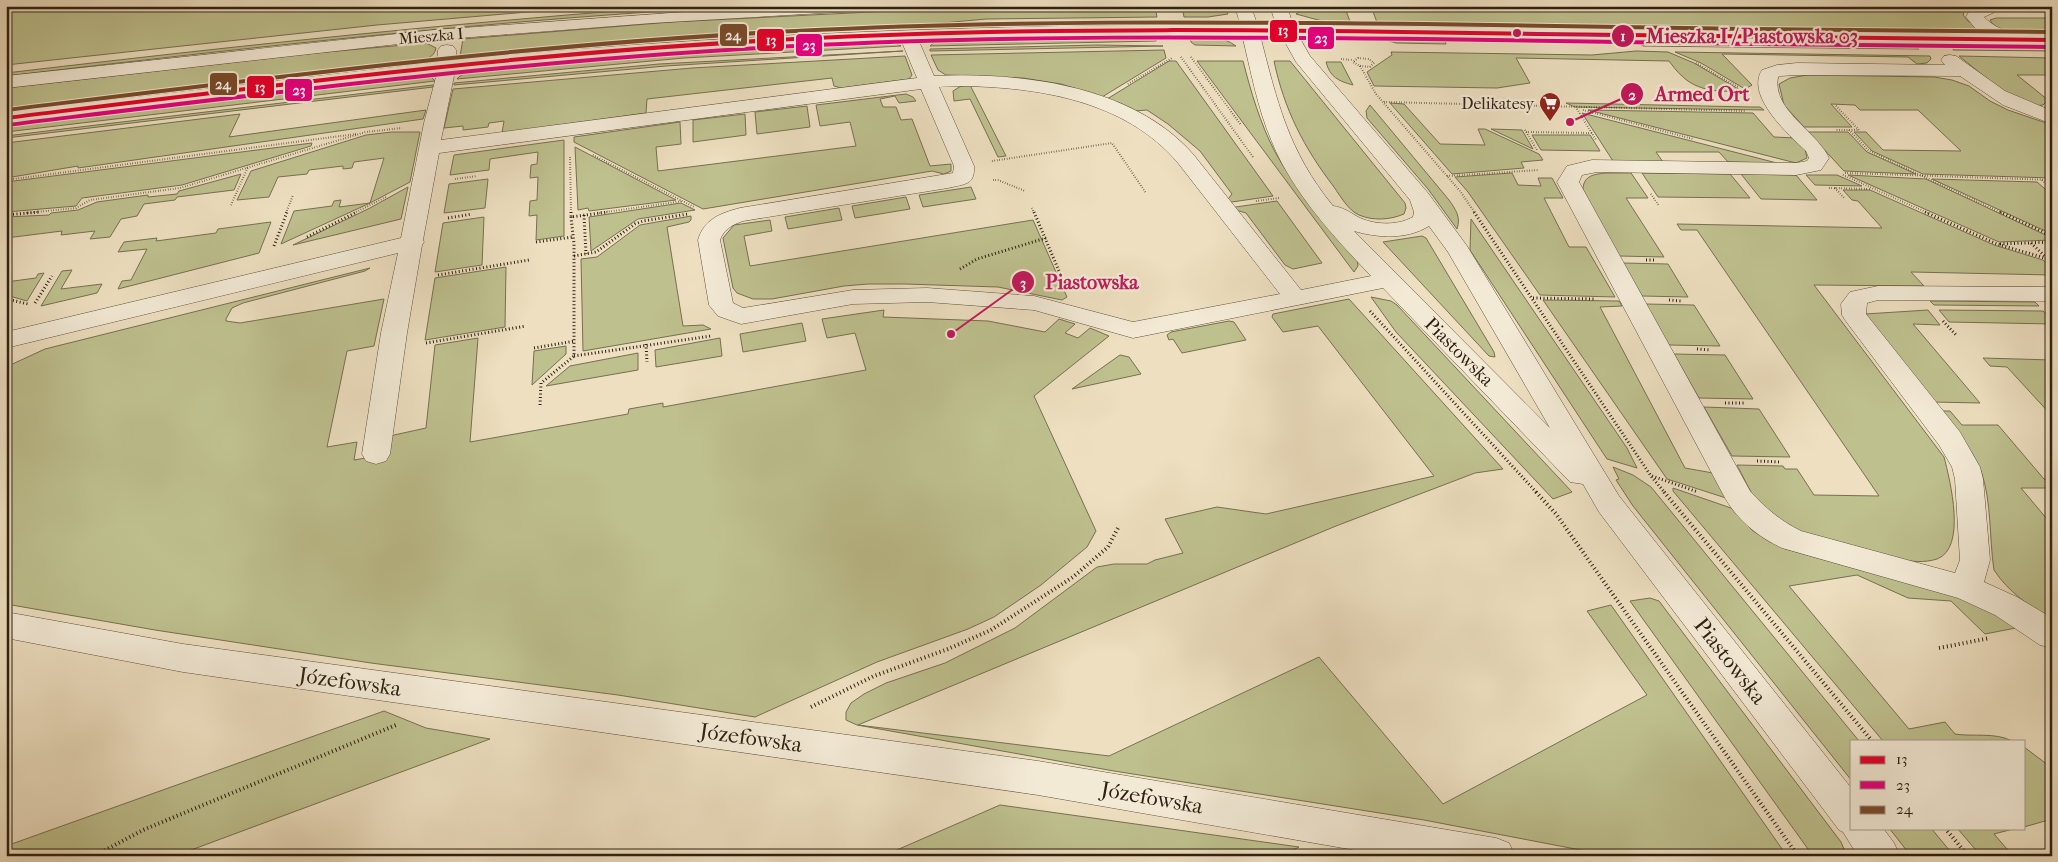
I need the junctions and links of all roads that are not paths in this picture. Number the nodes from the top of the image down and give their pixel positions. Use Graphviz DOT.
graph roads {
  1 [pos="857,6"];
  2 [pos="1243,6"];
  3 [pos="1278,6"];
  4 [pos="1983,6"];
  5 [pos="1996,6"];
  6 [pos="2052,7"];
  7 [pos="1250,29"];
  8 [pos="1286,29"];
  9 [pos="1348,30"];
  10 [pos="907,34"];
  11 [pos="434,35"];
  12 [pos="1924,38"];
  13 [pos="2022,40"];
  14 [pos="2052,40"];
  15 [pos="446,66"];
  16 [pos="1312,70"];
  17 [pos="1964,71"];
  18 [pos="6,82"];
  19 [pos="928,82"];
  20 [pos="6,118"];
  21 [pos="2052,118"];
  22 [pos="430,148"];
  23 [pos="1314,195"];
  24 [pos="1420,198"];
  25 [pos="413,242"];
  26 [pos="1389,280"];
  27 [pos="2052,294"];
  28 [pos="1296,299"];
  29 [pos="6,340"];
  30 [pos="376,454"];
  31 [pos="1609,504"];
  32 [pos="1966,588"];
  33 [pos="6,625"];
  34 [pos="2052,635"];
  35 [pos="1850,815"];
  36 [pos="1862,830"];
  37 [pos="1496,856"];
  38 [pos="1881,856"];
  1 -- 11 [label="street, Mieszka I"];
  2 -- 7 [label="street, Piastowska"];
  3 -- 8 [label="street, Piastowska"];
  4 -- 5 [label="street"];
  5 -- 6 [label="street"];
  5 -- 13 [label="street"];
  7 -- 8 [label="street, Mieszka I"];
  7 -- 10 [label="street, Mieszka I"];
  7 -- 23 [label="street, Piastowska"];
  8 -- 9 [label="street, Mieszka I"];
  8 -- 16 [label="street, Piastowska"];
  9 -- 12 [label="street, Mieszka I"];
  9 -- 16 [label="street"];
  10 -- 15 [label="street, Mieszka I"];
  10 -- 19 [label="street"];
  11 -- 15 [label="street"];
  11 -- 18 [label="street, Mieszka I"];
  12 -- 13 [label="street, Mieszka I"];
  12 -- 17 [label="street"];
  13 -- 14 [label="street, Mieszka I"];
  15 -- 20 [label="street, Mieszka I"];
  15 -- 22 [label="street"];
  16 -- 24 [label="street, Piastowska"];
  17 -- 21 [label="street"];
  17 -- 32 [label="street"];
  19 -- 22 [label="street"];
  19 -- 28 [label="street"];
  19 -- 28 [label="street"];
  22 -- 25 [label="street"];
  23 -- 24 [label="street, Piastowska"];
  23 -- 26 [label="street, Piastowska"];
  24 -- 31 [label="street, Piastowska"];
  25 -- 29 [label="street"];
  25 -- 30 [label="street"];
  26 -- 28 [label="street"];
  26 -- 31 [label="street, Piastowska"];
  27 -- 32 [label="street"];
  31 -- 35 [label="street, Piastowska"];
  32 -- 34 [label="street"];
  33 -- 37 [label="street, Józefowska"];
  36 -- 38 [label="street"];
}
